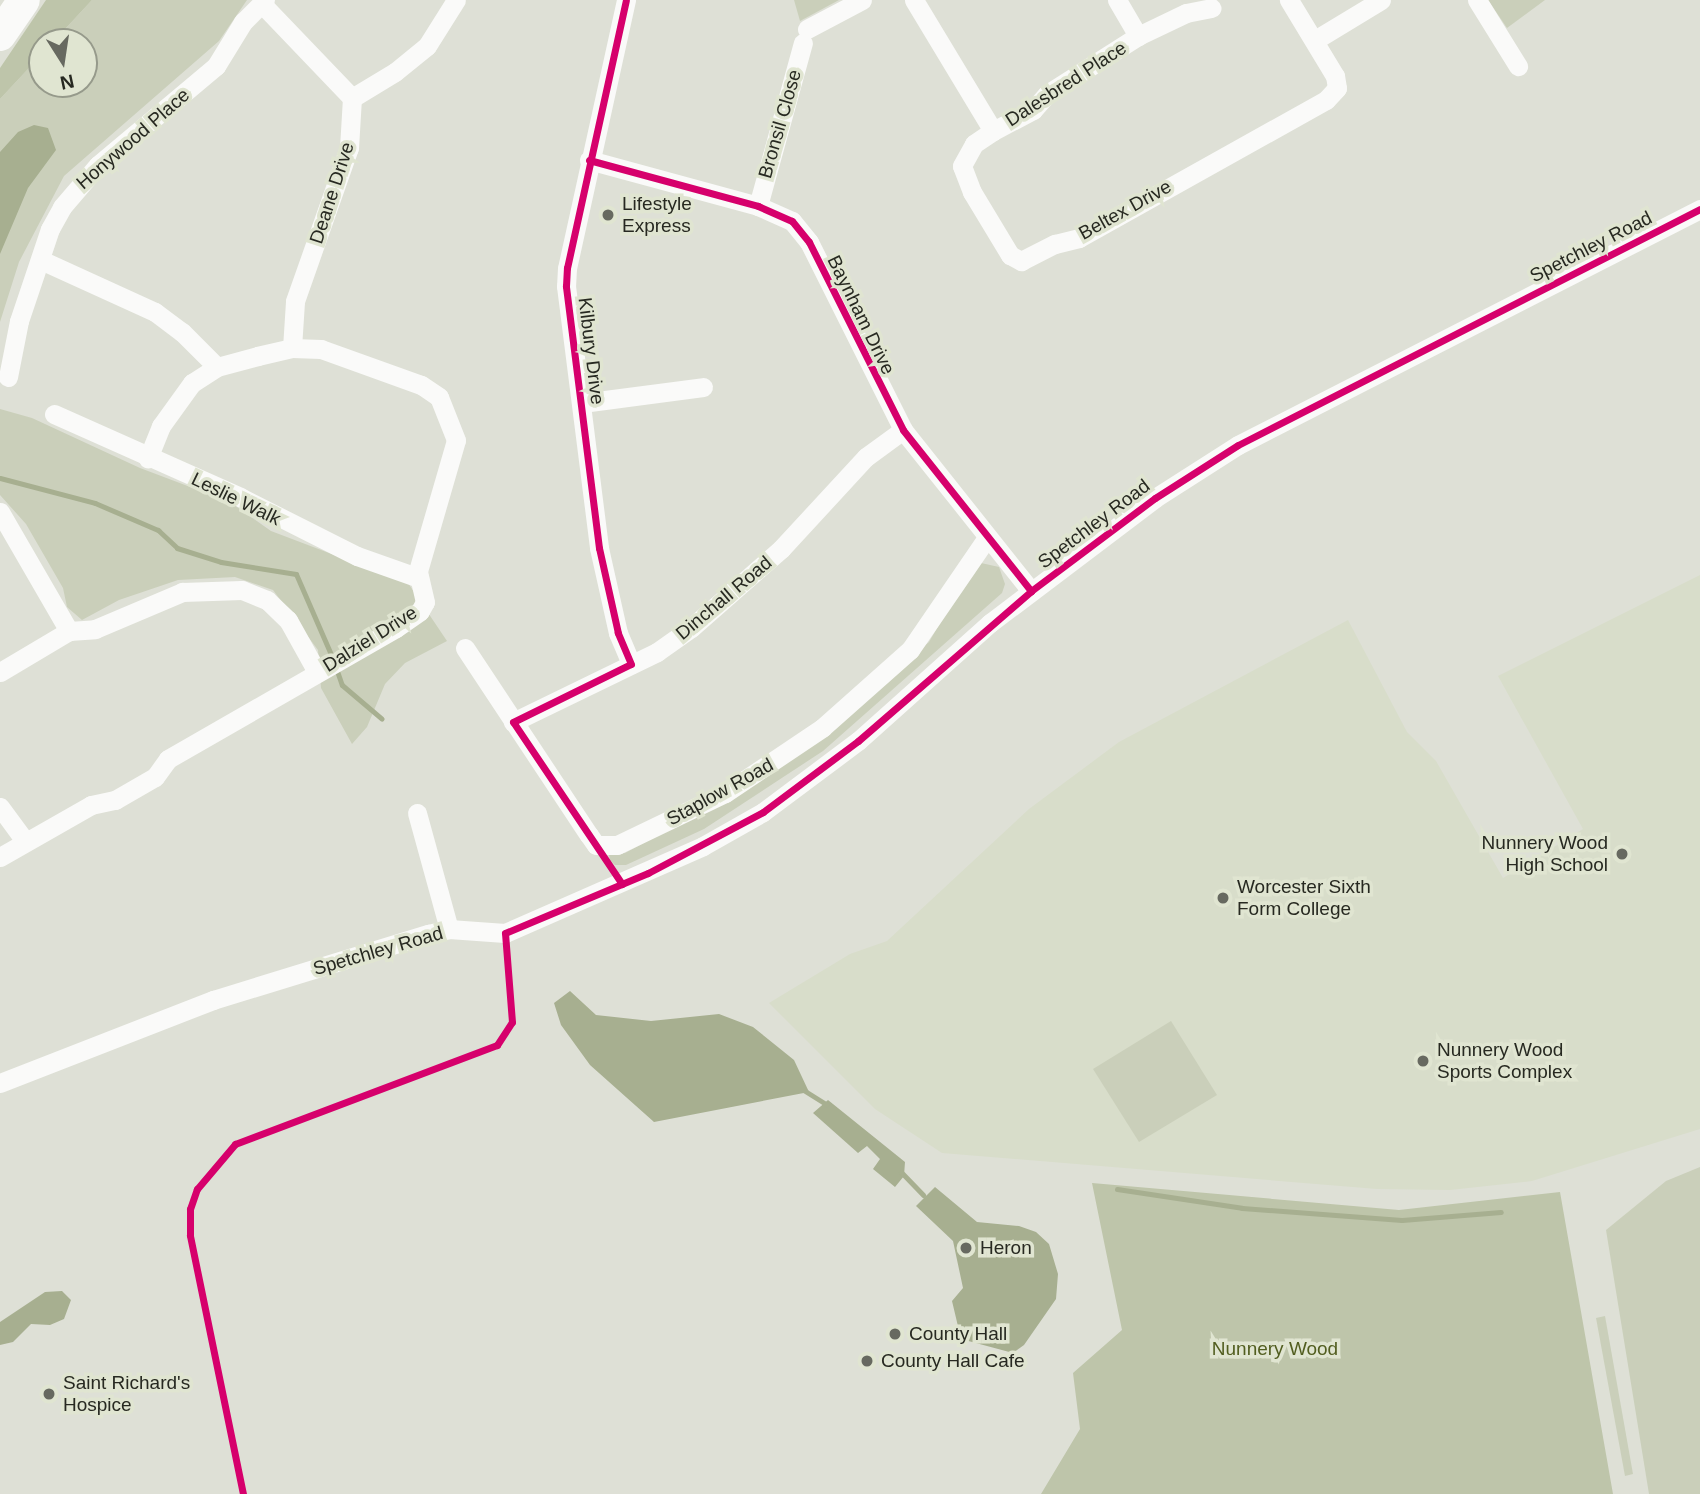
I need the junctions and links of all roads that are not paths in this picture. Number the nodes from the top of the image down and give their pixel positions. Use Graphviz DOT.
graph roads {
  1 [pos="24,0"];
  2 [pos="456,0"];
  3 [pos="625,0"];
  4 [pos="862,0"];
  5 [pos="914,0"];
  6 [pos="1117,0"];
  7 [pos="1289,0"];
  8 [pos="1381,0"];
  9 [pos="1477,0"];
  10 [pos="264,2"];
  11 [pos="1212,8"];
  12 [pos="0,35"];
  13 [pos="1138,36"];
  14 [pos="1315,40"];
  15 [pos="1518,66"];
  16 [pos="352,98"];
  17 [pos="993,131"];
  18 [pos="589,160"];
  19 [pos="758,206"];
  20 [pos="1700,209"];
  21 [pos="41,260"];
  22 [pos="292,348"];
  23 [pos="217,367"];
  24 [pos="8,377"];
  25 [pos="703,387"];
  26 [pos="582,403"];
  27 [pos="54,414"];
  28 [pos="903,430"];
  29 [pos="148,460"];
  30 [pos="0,512"];
  31 [pos="986,539"];
  32 [pos="419,578"];
  33 [pos="1031,591"];
  34 [pos="69,631"];
  35 [pos="465,648"];
  36 [pos="632,664"];
  37 [pos="321,670"];
  38 [pos="0,672"];
  39 [pos="513,722"];
  40 [pos="0,807"];
  41 [pos="417,813"];
  42 [pos="25,841"];
  43 [pos="0,857"];
  44 [pos="449,929"];
  45 [pos="0,1083"];
  1 -- 12 [label="highway"];
  2 -- 16 [label="street"];
  3 -- 18 [label="street, Kilbury Drive"];
  4 -- 19 [label="street, Bronsil Close"];
  5 -- 17 [label="street"];
  6 -- 13 [label="street, Dalesbred Place"];
  7 -- 14 [label="street, Beltex Drive"];
  8 -- 14 [label="street"];
  9 -- 15 [label="street"];
  10 -- 16 [label="street"];
  10 -- 21 [label="street, Honywood Place"];
  11 -- 13 [label="street, Dalesbred Place"];
  13 -- 17 [label="street, Dalesbred Place"];
  14 -- 17 [label="street, Beltex Drive"];
  16 -- 22 [label="street, Deane Drive"];
  18 -- 19 [label="street, Baynham Drive"];
  18 -- 26 [label="street, Kilbury Drive"];
  19 -- 28 [label="street, Baynham Drive"];
  20 -- 33 [label="street, Spetchley Road"];
  21 -- 23 [label="street"];
  21 -- 24 [label="street, Honywood Place"];
  22 -- 23 [label="street, Dalziel Drive"];
  22 -- 32 [label="street, Dalziel Drive"];
  23 -- 29 [label="street, Dalziel Drive"];
  25 -- 26 [label="street"];
  26 -- 36 [label="street, Kilbury Drive"];
  27 -- 29 [label="street, Leslie Walk"];
  28 -- 31 [label="street, Baynham Drive"];
  28 -- 36 [label="street, Dinchall Road"];
  29 -- 32 [label="street, Leslie Walk"];
  30 -- 34 [label="street"];
  31 -- 33 [label="street, Baynham Drive"];
  31 -- 39 [label="street, Staplow Road"];
  32 -- 37 [label="street, Dalziel Drive"];
  33 -- 44 [label="street, Spetchley Road"];
  34 -- 37 [label="street"];
  34 -- 38 [label="street"];
  35 -- 39 [label="street, Staplow Road"];
  36 -- 39 [label="street, Dinchall Road"];
  37 -- 42 [label="street, Dalziel Drive"];
  40 -- 42 [label="street"];
  41 -- 44 [label="street"];
  42 -- 43 [label="street, Dalziel Drive"];
  44 -- 45 [label="street, Spetchley Road"];
}
